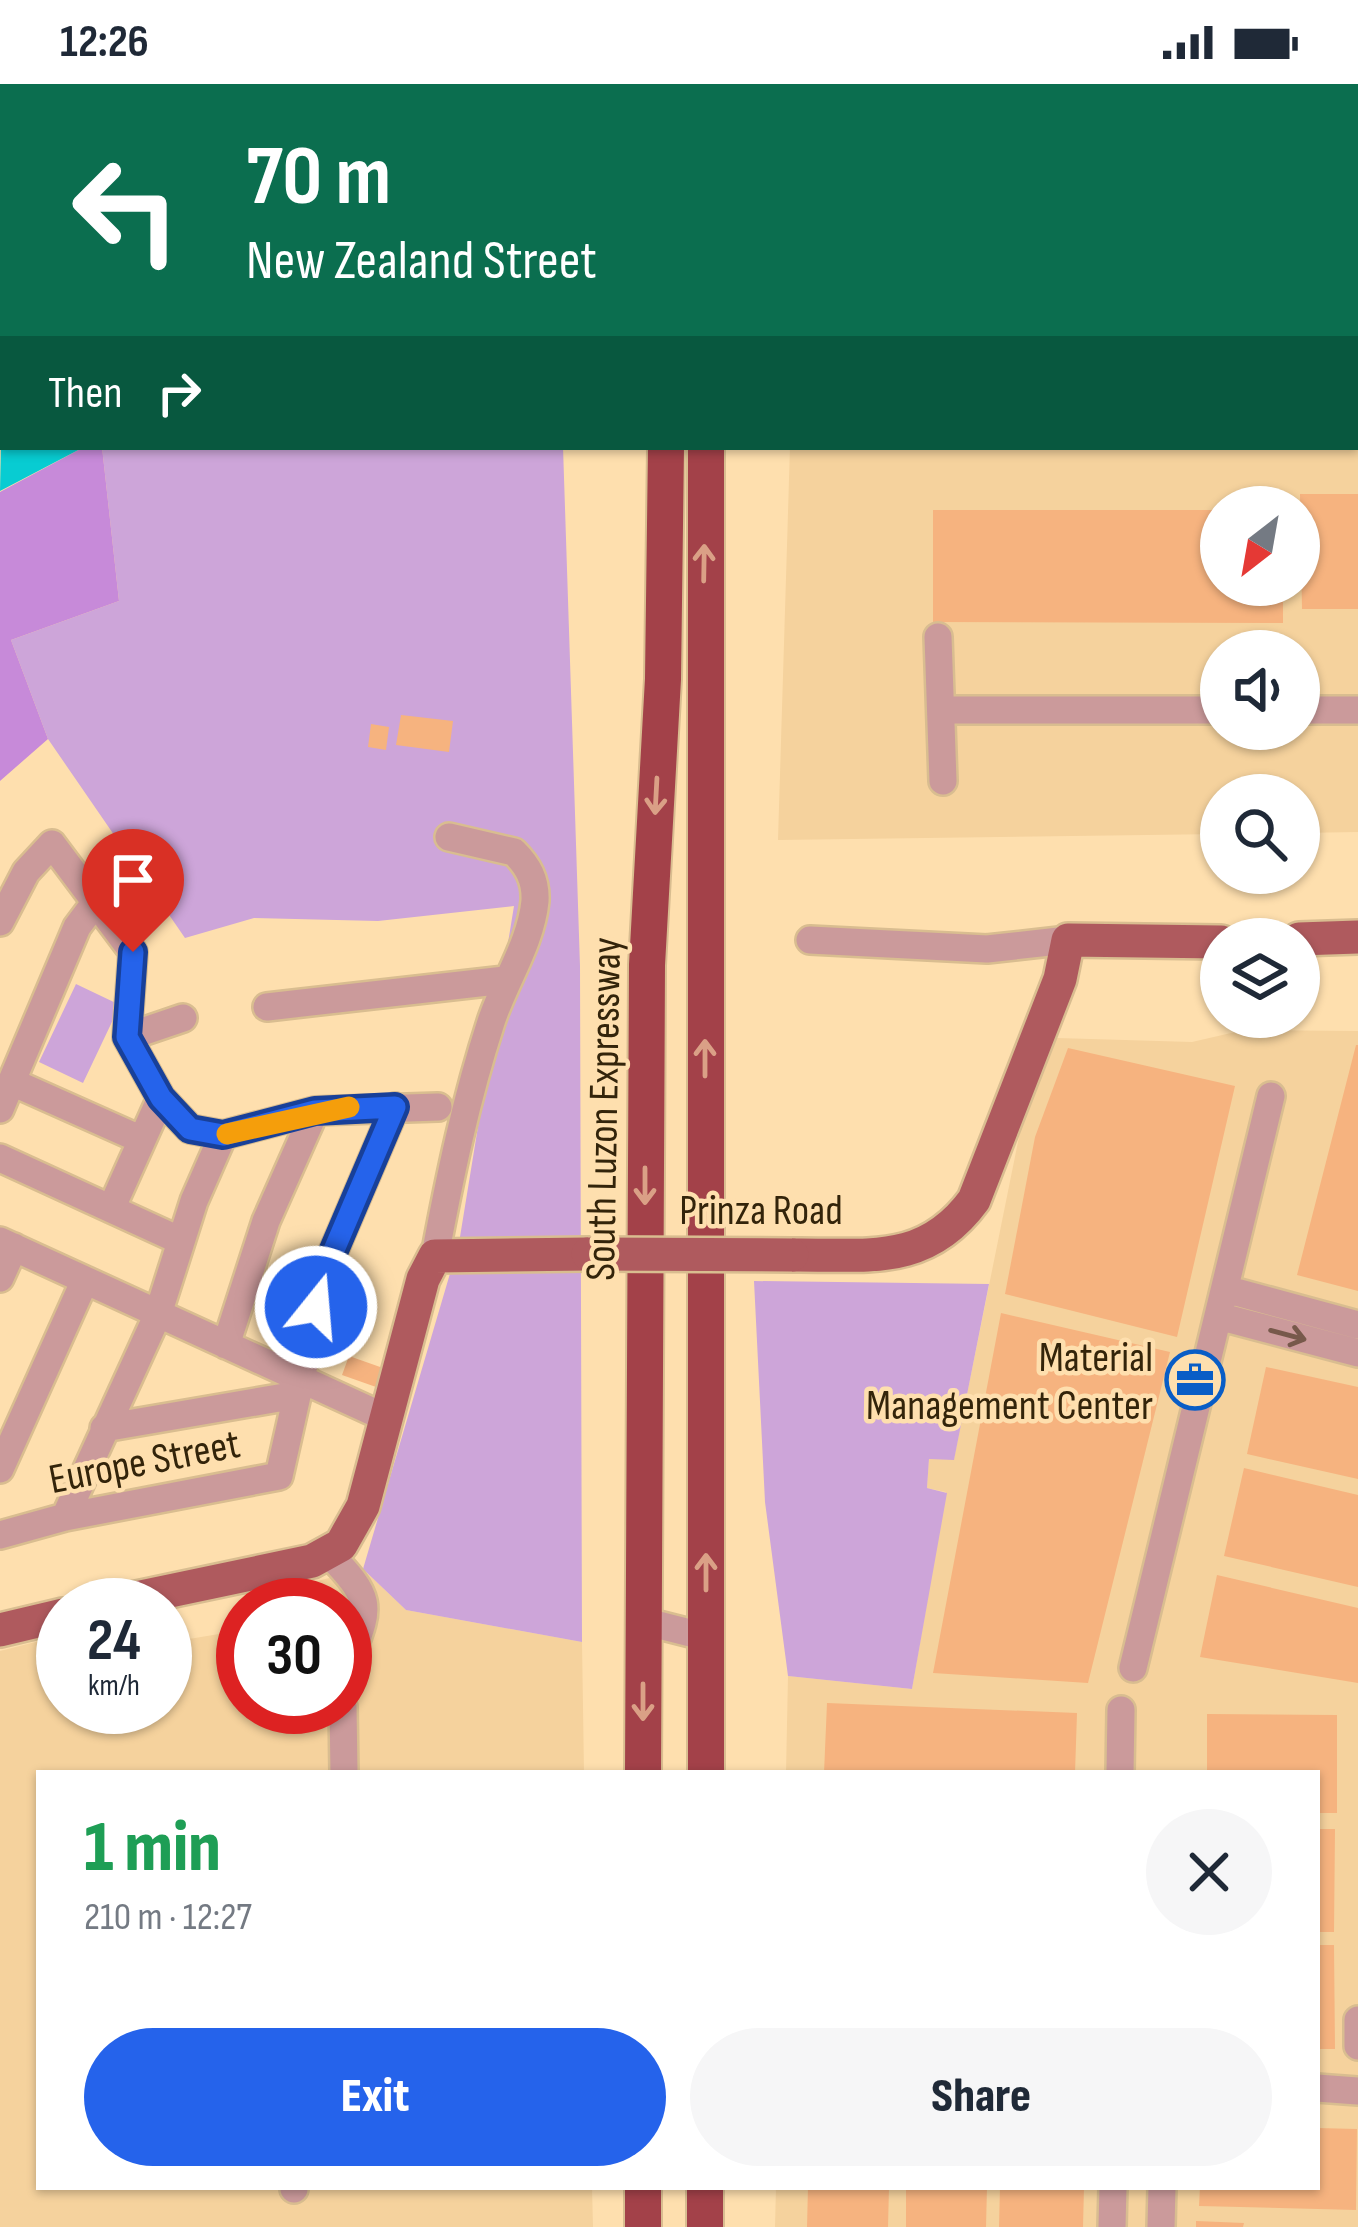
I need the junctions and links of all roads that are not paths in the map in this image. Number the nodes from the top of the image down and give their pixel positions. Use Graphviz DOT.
graph roads {
  1 [pos="666,450"];
  2 [pos="706,450"];
  3 [pos="938,637"];
  4 [pos="942,710"];
  5 [pos="1200,710"];
  6 [pos="1320,710"];
  7 [pos="1358,710"];
  8 [pos="943,781"];
  9 [pos="449,837"];
  10 [pos="95,903"];
  11 [pos="0,922"];
  12 [pos="1358,937"];
  13 [pos="1320,938"];
  14 [pos="810,940"];
  15 [pos="1068,940"];
  16 [pos="1200,942"];
  17 [pos="505,980"];
  18 [pos="267,1006"];
  19 [pos="183,1018"];
  20 [pos="127,1037"];
  21 [pos="12,1082"];
  22 [pos="1271,1096"];
  23 [pos="161,1098"];
  24 [pos="395,1107"];
  25 [pos="438,1107"];
  26 [pos="0,1109"];
  27 [pos="315,1111"];
  28 [pos="223,1135"];
  29 [pos="142,1140"];
  30 [pos="0,1158"];
  31 [pos="111,1209"];
  32 [pos="182,1241"];
  33 [pos="7,1244"];
  34 [pos="435,1256"];
  35 [pos="0,1278"];
  36 [pos="85,1280"];
  37 [pos="1222,1303"];
  38 [pos="158,1314"];
  39 [pos="1358,1325"];
  40 [pos="226,1345"];
  41 [pos="1358,1353"];
  42 [pos="298,1387"];
  43 [pos="384,1418"];
  44 [pos="104,1428"];
  45 [pos="0,1469"];
  46 [pos="64,1517"];
  47 [pos="0,1535"];
  48 [pos="328,1553"];
  49 [pos="352,1578"];
  50 [pos="192,1586"];
  51 [pos="36,1621"];
  52 [pos="644,1621"];
  53 [pos="0,1630"];
  54 [pos="706,1637"];
  55 [pos="1133,1668"];
  56 [pos="1121,1710"];
  57 [pos="343,1734"];
  58 [pos="344,1770"];
  59 [pos="643,1770"];
  60 [pos="706,1770"];
  61 [pos="1120,1770"];
  62 [pos="1358,2020"];
  63 [pos="1358,2046"];
  64 [pos="1320,2088"];
  65 [pos="1358,2091"];
  66 [pos="643,2190"];
  67 [pos="705,2190"];
  68 [pos="1113,2190"];
  69 [pos="1162,2190"];
  70 [pos="643,2227"];
  71 [pos="705,2227"];
  72 [pos="1112,2227"];
  73 [pos="1162,2227"];
  1 -- 52 [label="highway, South Luzon Expressway, one-way"];
  54 -- 2 [label="highway, one-way"];
  3 -- 4 [label="street"];
  4 -- 5 [label="street"];
  4 -- 8 [label="street"];
  6 -- 7 [label="street"];
  9 -- 17 [label="street"];
  10 -- 11 [label="street"];
  10 -- 20 [label="street"];
  10 -- 21 [label="street"];
  12 -- 13 [label="main road"];
  14 -- 15 [label="street"];
  15 -- 16 [label="main road"];
  15 -- 34 [label="main road, Prinza Road, bridge"];
  17 -- 18 [label="street"];
  17 -- 34 [label="street"];
  19 -- 20 [label="street"];
  20 -- 23 [label="street"];
  21 -- 26 [label="street"];
  21 -- 29 [label="street"];
  22 -- 37 [label="street"];
  23 -- 28 [label="street"];
  23 -- 29 [label="street"];
  24 -- 25 [label="street"];
  24 -- 27 [label="street"];
  24 -- 42 [label="street"];
  27 -- 28 [label="street"];
  27 -- 40 [label="street"];
  28 -- 32 [label="street"];
  29 -- 31 [label="street"];
  30 -- 31 [label="street"];
  31 -- 32 [label="street"];
  32 -- 38 [label="street"];
  33 -- 35 [label="street"];
  33 -- 36 [label="street"];
  34 -- 43 [label="main road"];
  36 -- 38 [label="street"];
  36 -- 45 [label="street"];
  37 -- 39 [label="street"];
  37 -- 41 [label="street, one-way"];
  37 -- 55 [label="street"];
  38 -- 40 [label="street"];
  38 -- 44 [label="street"];
  40 -- 42 [label="street"];
  42 -- 43 [label="street"];
  42 -- 44 [label="street"];
  42 -- 46 [label="street, Europe Street"];
  43 -- 48 [label="main road"];
  44 -- 46 [label="street"];
  46 -- 47 [label="street, Europe Street"];
  48 -- 49 [label="street"];
  48 -- 50 [label="main road"];
  51 -- 53 [label="main road"];
  52 -- 54 [label="street"];
  52 -- 59 [label="highway, South Luzon Expressway, one-way"];
  54 -- 60 [label="highway"];
  56 -- 61 [label="street"];
  57 -- 58 [label="street"];
  62 -- 63 [label="street"];
  64 -- 65 [label="street"];
  66 -- 70 [label="highway"];
  67 -- 71 [label="highway"];
  68 -- 72 [label="street"];
  69 -- 73 [label="street"];
}
